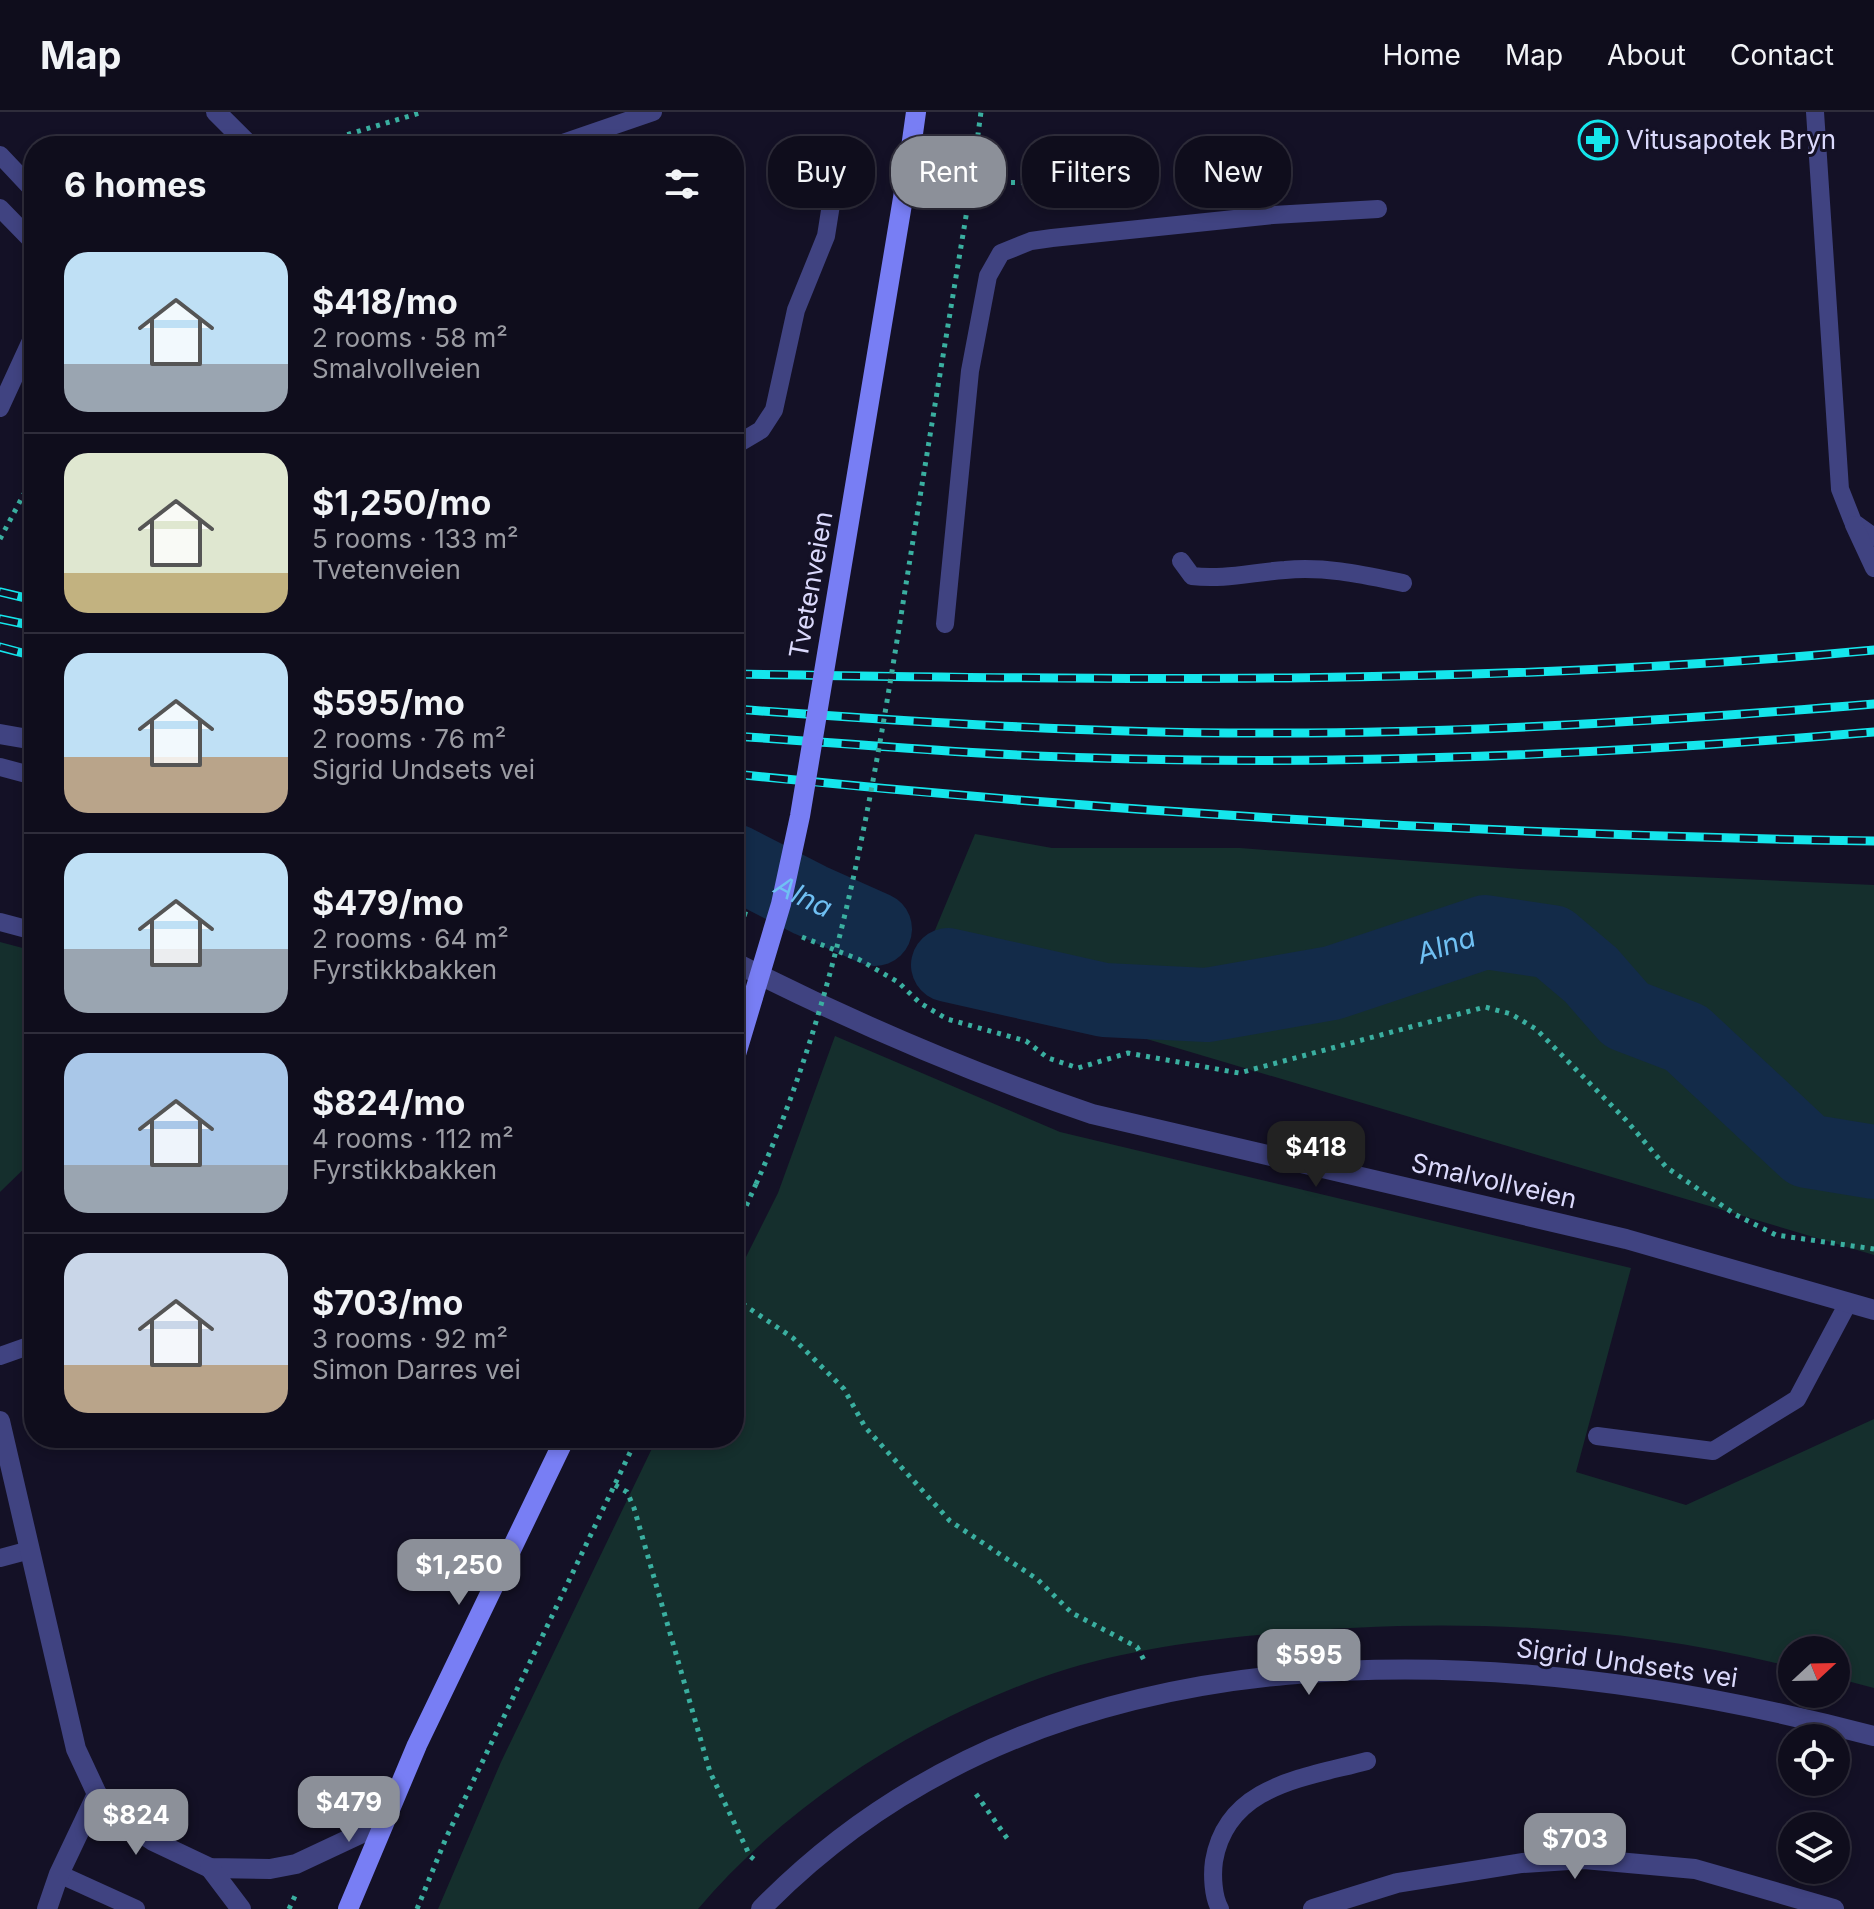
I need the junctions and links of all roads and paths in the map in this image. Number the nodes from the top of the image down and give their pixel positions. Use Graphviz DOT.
graph roads {
  1 [pos="216,112"];
  2 [pos="423,112"];
  3 [pos="653,112"];
  4 [pos="916,112"];
  5 [pos="981,112"];
  6 [pos="1815,112"];
  7 [pos="240,136"];
  8 [pos="343,136"];
  9 [pos="583,136"];
  10 [pos="978,136"];
  11 [pos="0,155"];
  12 [pos="24,180"];
  13 [pos="0,208"];
  14 [pos="830,208"];
  15 [pos="967,208"];
  16 [pos="1378,209"];
  17 [pos="24,233"];
  18 [pos="24,356"];
  19 [pos="0,408"];
  20 [pos="744,440"];
  21 [pos="24,494"];
  22 [pos="1853,522"];
  23 [pos="1874,537"];
  24 [pos="0,539"];
  25 [pos="1181,561"];
  26 [pos="1874,568"];
  27 [pos="1403,583"];
  28 [pos="945,624"];
  29 [pos="0,734"];
  30 [pos="24,738"];
  31 [pos="0,767"];
  32 [pos="24,773"];
  33 [pos="744,914"];
  34 [pos="762,921"];
  35 [pos="0,922"];
  36 [pos="24,928"];
  37 [pos="789,932"];
  38 [pos="744,967"];
  39 [pos="744,1028"];
  40 [pos="744,1211"];
  41 [pos="1874,1249"];
  42 [pos="1848,1303"];
  43 [pos="744,1305"];
  44 [pos="1874,1310"];
  45 [pos="0,1421"];
  46 [pos="1597,1436"];
  47 [pos="560,1448"];
  48 [pos="632,1448"];
  49 [pos="615,1485"];
  50 [pos="30,1550"];
  51 [pos="0,1558"];
  52 [pos="1144,1660"];
  53 [pos="1874,1736"];
  54 [pos="1367,1761"];
  55 [pos="97,1794"];
  56 [pos="976,1794"];
  57 [pos="394,1796"];
  58 [pos="1009,1841"];
  59 [pos="756,1861"];
  60 [pos="210,1868"];
  61 [pos="59,1874"];
  62 [pos="1337,1904"];
  63 [pos="47,1909"];
  64 [pos="136,1909"];
  65 [pos="241,1909"];
  66 [pos="348,1909"];
  67 [pos="417,1909"];
  68 [pos="761,1909"];
  69 [pos="1220,1909"];
  70 [pos="1313,1909"];
  71 [pos="1834,1909"];
  1 -- 7 [label="street"];
  2 -- 8 [label="path"];
  3 -- 9 [label="lane"];
  4 -- 39 [label="main road, Tvetenveien, bridge"];
  5 -- 10 [label="path"];
  6 -- 22 [label="lane"];
  11 -- 12 [label="lane"];
  13 -- 17 [label="lane"];
  14 -- 20 [label="lane"];
  15 -- 40 [label="path, bridge"];
  16 -- 28 [label="lane"];
  18 -- 19 [label="lane"];
  21 -- 24 [label="path"];
  22 -- 23 [label="lane"];
  22 -- 26 [label="lane"];
  25 -- 27 [label="lane"];
  29 -- 30 [label="street"];
  31 -- 32 [label="lane"];
  33 -- 34 [label="path"];
  35 -- 36 [label="lane"];
  37 -- 41 [label="path"];
  38 -- 42 [label="street, Smalvollveien"];
  42 -- 44 [label="street, Smalvollveien"];
  42 -- 46 [label="lane"];
  43 -- 52 [label="path"];
  45 -- 50 [label="street"];
  47 -- 57 [label="main road"];
  48 -- 49 [label="path"];
  49 -- 59 [label="path"];
  49 -- 67 [label="path"];
  50 -- 51 [label="lane"];
  50 -- 55 [label="street"];
  53 -- 68 [label="street, Sigrid Undsets vei"];
  54 -- 69 [label="lane"];
  55 -- 60 [label="street"];
  55 -- 61 [label="street"];
  56 -- 58 [label="path"];
  57 -- 60 [label="street"];
  57 -- 66 [label="main road"];
  60 -- 65 [label="street"];
  61 -- 63 [label="street"];
  61 -- 64 [label="lane"];
  62 -- 70 [label="street"];
  62 -- 71 [label="street"];
}
